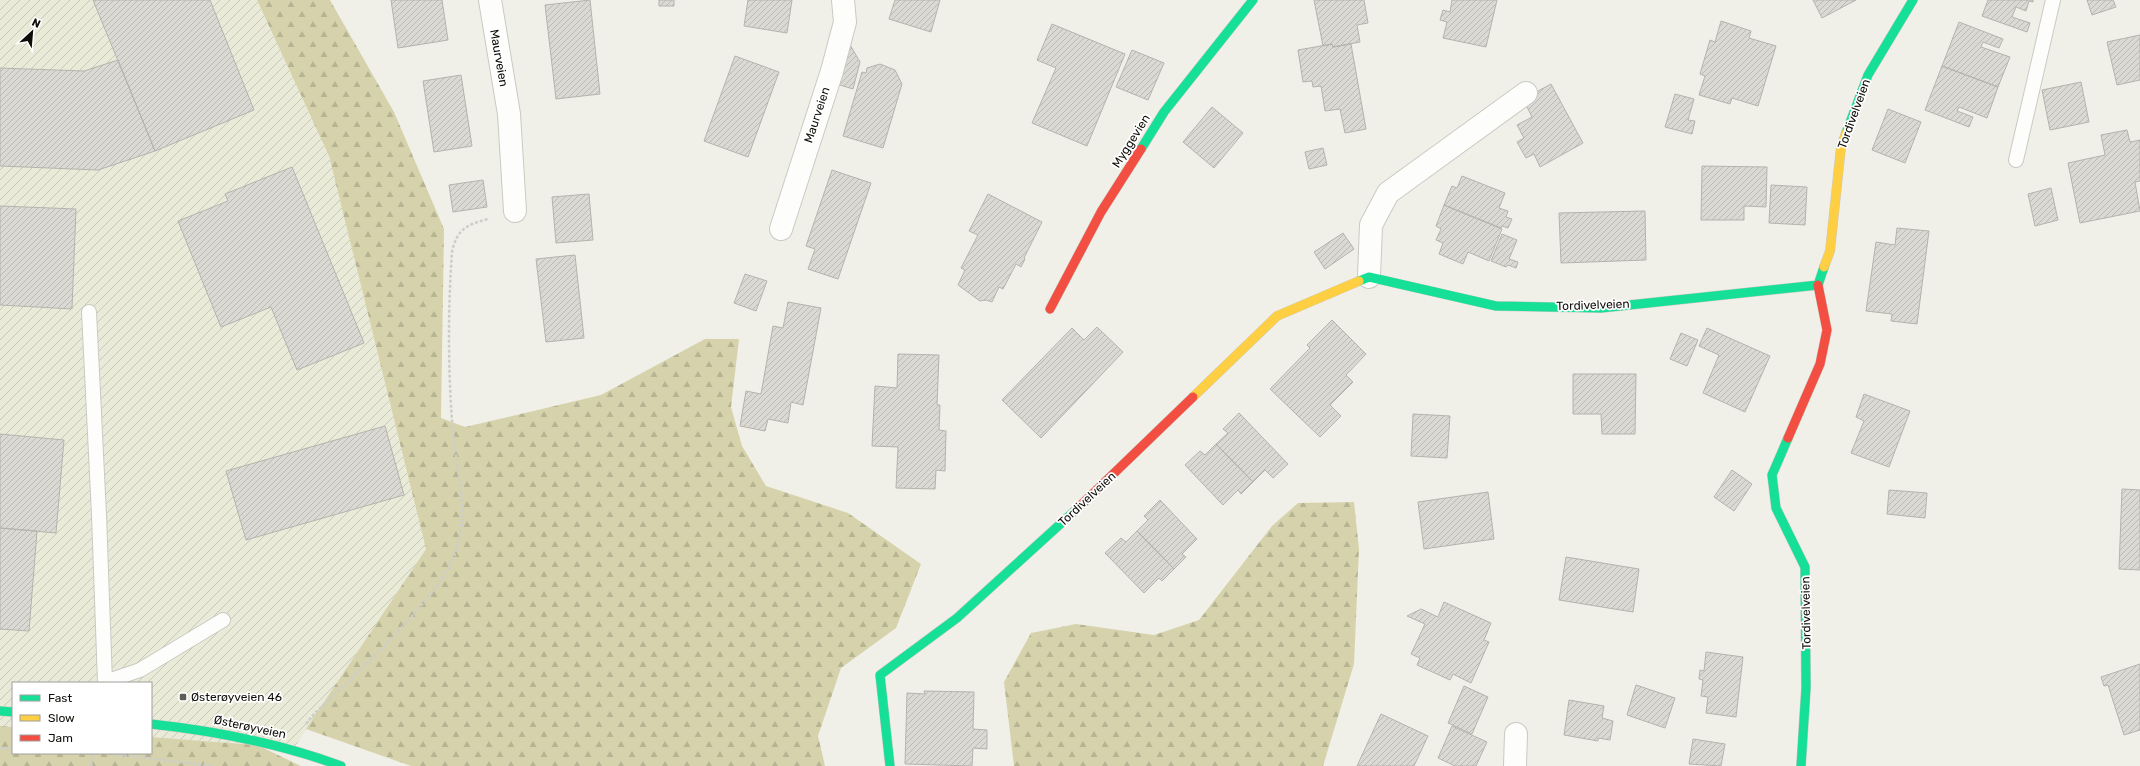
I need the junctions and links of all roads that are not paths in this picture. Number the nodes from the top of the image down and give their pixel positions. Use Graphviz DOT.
graph roads {
  1 [pos="490,0"];
  2 [pos="843,0"];
  3 [pos="1253,0"];
  4 [pos="1913,0"];
  5 [pos="2053,0"];
  6 [pos="1526,92"];
  7 [pos="2016,160"];
  8 [pos="516,211"];
  9 [pos="780,229"];
  10 [pos="1369,277"];
  11 [pos="1818,285"];
  12 [pos="1050,309"];
  13 [pos="89,312"];
  14 [pos="223,620"];
  15 [pos="105,682"];
  16 [pos="0,711"];
  17 [pos="12,712"];
  18 [pos="152,724"];
  19 [pos="1516,734"];
  20 [pos="317,762"];
  21 [pos="341,766"];
  22 [pos="890,766"];
  23 [pos="1516,766"];
  24 [pos="1801,766"];
  1 -- 8 [label="street, Maurveien"];
  2 -- 9 [label="street, Maurveien"];
  3 -- 12 [label="street, Myggevien"];
  4 -- 11 [label="street, Tordivelveien"];
  5 -- 7 [label="lane"];
  6 -- 10 [label="street"];
  10 -- 11 [label="street, Tordivelveien"];
  10 -- 22 [label="street, Tordivelveien"];
  11 -- 24 [label="street, Tordivelveien"];
  13 -- 15 [label="lane"];
  14 -- 15 [label="lane"];
  16 -- 17 [label="street"];
  18 -- 20 [label="street, Østerøyveien"];
  19 -- 23 [label="street"];
  20 -- 21 [label="street, Østerøyveien"];
}
